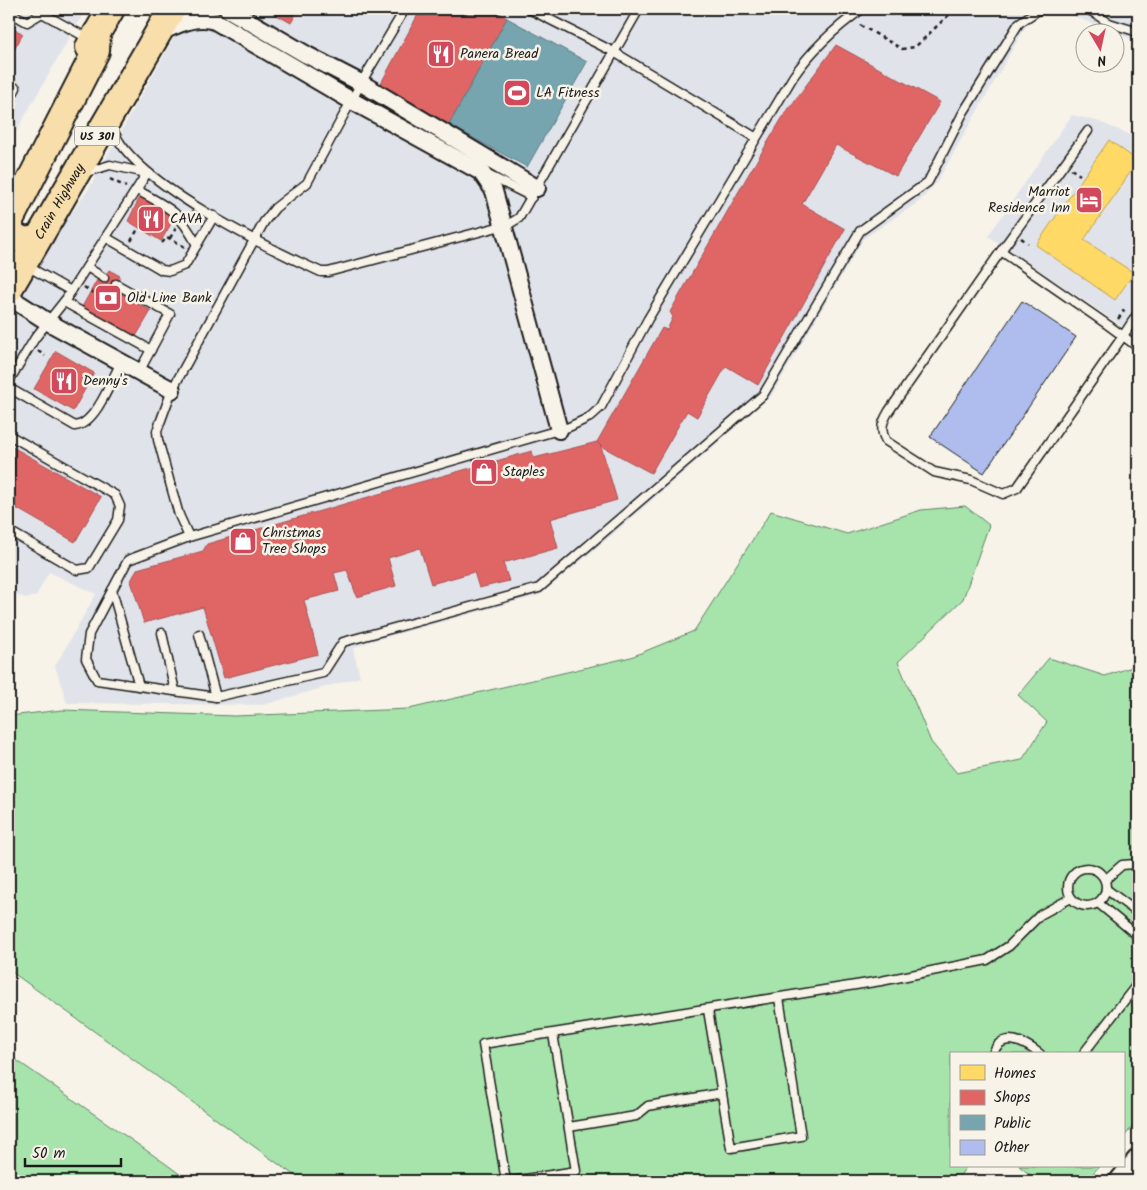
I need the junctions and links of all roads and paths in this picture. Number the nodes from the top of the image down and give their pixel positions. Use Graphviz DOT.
graph roads {
  1 [pos="111,9"];
  2 [pos="172,9"];
  3 [pos="228,9"];
  4 [pos="405,9"];
  5 [pos="529,9"];
  6 [pos="639,9"];
  7 [pos="862,9"];
  8 [pos="955,9"];
  9 [pos="1040,9"];
  10 [pos="1088,9"];
  11 [pos="42,11"];
  12 [pos="9,12"];
  13 [pos="860,25"];
  14 [pos="1138,32"];
  15 [pos="158,33"];
  16 [pos="95,37"];
  17 [pos="614,52"];
  18 [pos="361,83"];
  19 [pos="16,88"];
  20 [pos="352,101"];
  21 [pos="9,102"];
  22 [pos="110,114"];
  23 [pos="1088,131"];
  24 [pos="755,137"];
  25 [pos="444,142"];
  26 [pos="482,172"];
  27 [pos="148,173"];
  28 [pos="75,175"];
  29 [pos="110,179"];
  30 [pos="126,187"];
  31 [pos="9,190"];
  32 [pos="138,190"];
  33 [pos="535,192"];
  34 [pos="214,216"];
  35 [pos="502,226"];
  36 [pos="138,229"];
  37 [pos="38,238"];
  38 [pos="106,238"];
  39 [pos="254,241"];
  40 [pos="162,243"];
  41 [pos="126,249"];
  42 [pos="195,249"];
  43 [pos="1002,251"];
  44 [pos="23,264"];
  45 [pos="87,267"];
  46 [pos="104,278"];
  47 [pos="116,284"];
  48 [pos="9,289"];
  49 [pos="71,290"];
  50 [pos="9,297"];
  51 [pos="64,302"];
  52 [pos="1120,308"];
  53 [pos="1138,314"];
  54 [pos="1117,320"];
  55 [pos="48,322"];
  56 [pos="1122,336"];
  57 [pos="1138,347"];
  58 [pos="151,350"];
  59 [pos="121,362"];
  60 [pos="139,372"];
  61 [pos="9,381"];
  62 [pos="9,388"];
  63 [pos="172,390"];
  64 [pos="559,430"];
  65 [pos="9,434"];
  66 [pos="9,530"];
  67 [pos="189,537"];
  68 [pos="112,590"];
  69 [pos="162,633"];
  70 [pos="199,634"];
  71 [pos="139,686"];
  72 [pos="175,691"];
  73 [pos="216,697"];
  74 [pos="1137,864"];
  75 [pos="1105,880"];
  76 [pos="1106,889"];
  77 [pos="1071,898"];
  78 [pos="1098,902"];
  79 [pos="1138,914"];
  80 [pos="1138,936"];
  81 [pos="1138,984"];
  82 [pos="779,998"];
  83 [pos="708,1010"];
  84 [pos="553,1034"];
  85 [pos="993,1052"];
  86 [pos="1038,1052"];
  87 [pos="1085,1052"];
  88 [pos="722,1093"];
  89 [pos="569,1127"];
  90 [pos="1138,1161"];
  91 [pos="506,1181"];
  92 [pos="513,1181"];
  93 [pos="1121,1181"];
  1 -- 16 [label="highway"];
  2 -- 15 [label="highway, Crain Highway / US 301"];
  3 -- 18 [label="street"];
  4 -- 18 [label="lane"];
  5 -- 17 [label="lane"];
  6 -- 17 [label="lane"];
  7 -- 24 [label="lane"];
  8 -- 13 [label="path"];
  9 -- 73 [label="lane"];
  10 -- 14 [label="lane"];
  11 -- 12 [label="lane"];
  11 -- 16 [label="lane"];
  15 -- 20 [label="street"];
  15 -- 22 [label="highway, Crain Highway / US 301"];
  16 -- 31 [label="highway"];
  16 -- 37 [label="highway"];
  17 -- 24 [label="lane"];
  17 -- 33 [label="lane"];
  18 -- 20 [label="lane"];
  18 -- 25 [label="street"];
  19 -- 21 [label="lane"];
  20 -- 25 [label="street"];
  20 -- 39 [label="lane"];
  22 -- 27 [label="lane"];
  22 -- 28 [label="highway, Crain Highway / US 301"];
  23 -- 43 [label="lane"];
  24 -- 64 [label="lane"];
  25 -- 26 [label="street"];
  25 -- 33 [label="street"];
  26 -- 33 [label="lane"];
  26 -- 35 [label="street"];
  27 -- 28 [label="lane"];
  27 -- 32 [label="lane"];
  27 -- 34 [label="lane"];
  28 -- 37 [label="highway, Crain Highway / US 301"];
  29 -- 30 [label="path"];
  32 -- 38 [label="lane"];
  32 -- 42 [label="lane"];
  33 -- 35 [label="lane"];
  34 -- 39 [label="lane"];
  34 -- 42 [label="lane"];
  35 -- 39 [label="lane"];
  35 -- 64 [label="street"];
  36 -- 41 [label="path"];
  37 -- 44 [label="highway, Crain Highway / US 301"];
  38 -- 41 [label="lane"];
  38 -- 45 [label="lane"];
  39 -- 63 [label="lane"];
  40 -- 42 [label="path"];
  41 -- 42 [label="lane"];
  43 -- 56 [label="lane"];
  43 -- 56 [label="lane"];
  44 -- 48 [label="highway, Crain Highway / US 301"];
  44 -- 49 [label="lane"];
  45 -- 46 [label="lane"];
  45 -- 49 [label="lane"];
  47 -- 58 [label="lane"];
  49 -- 51 [label="lane"];
  50 -- 55 [label="street"];
  51 -- 55 [label="lane"];
  51 -- 58 [label="lane"];
  52 -- 54 [label="path"];
  53 -- 56 [label="lane"];
  55 -- 59 [label="street"];
  55 -- 61 [label="lane"];
  56 -- 57 [label="lane"];
  58 -- 60 [label="lane"];
  59 -- 60 [label="street"];
  59 -- 62 [label="lane"];
  60 -- 63 [label="street"];
  63 -- 67 [label="lane"];
  64 -- 67 [label="lane"];
  65 -- 66 [label="lane"];
  67 -- 68 [label="lane"];
  68 -- 71 [label="lane"];
  68 -- 71 [label="lane"];
  69 -- 72 [label="lane"];
  70 -- 73 [label="lane"];
  71 -- 72 [label="lane"];
  72 -- 73 [label="lane"];
  74 -- 75 [label="lane"];
  75 -- 76 [label="lane"];
  75 -- 77 [label="lane"];
  76 -- 78 [label="lane"];
  76 -- 79 [label="lane"];
  77 -- 78 [label="lane"];
  77 -- 82 [label="lane"];
  78 -- 80 [label="lane"];
  81 -- 87 [label="lane"];
  82 -- 83 [label="lane"];
  82 -- 88 [label="lane"];
  83 -- 84 [label="lane"];
  83 -- 88 [label="lane"];
  84 -- 89 [label="lane"];
  84 -- 91 [label="lane"];
  85 -- 86 [label="lane"];
  88 -- 89 [label="lane"];
  89 -- 92 [label="lane"];
  90 -- 93 [label="main road"];
}
